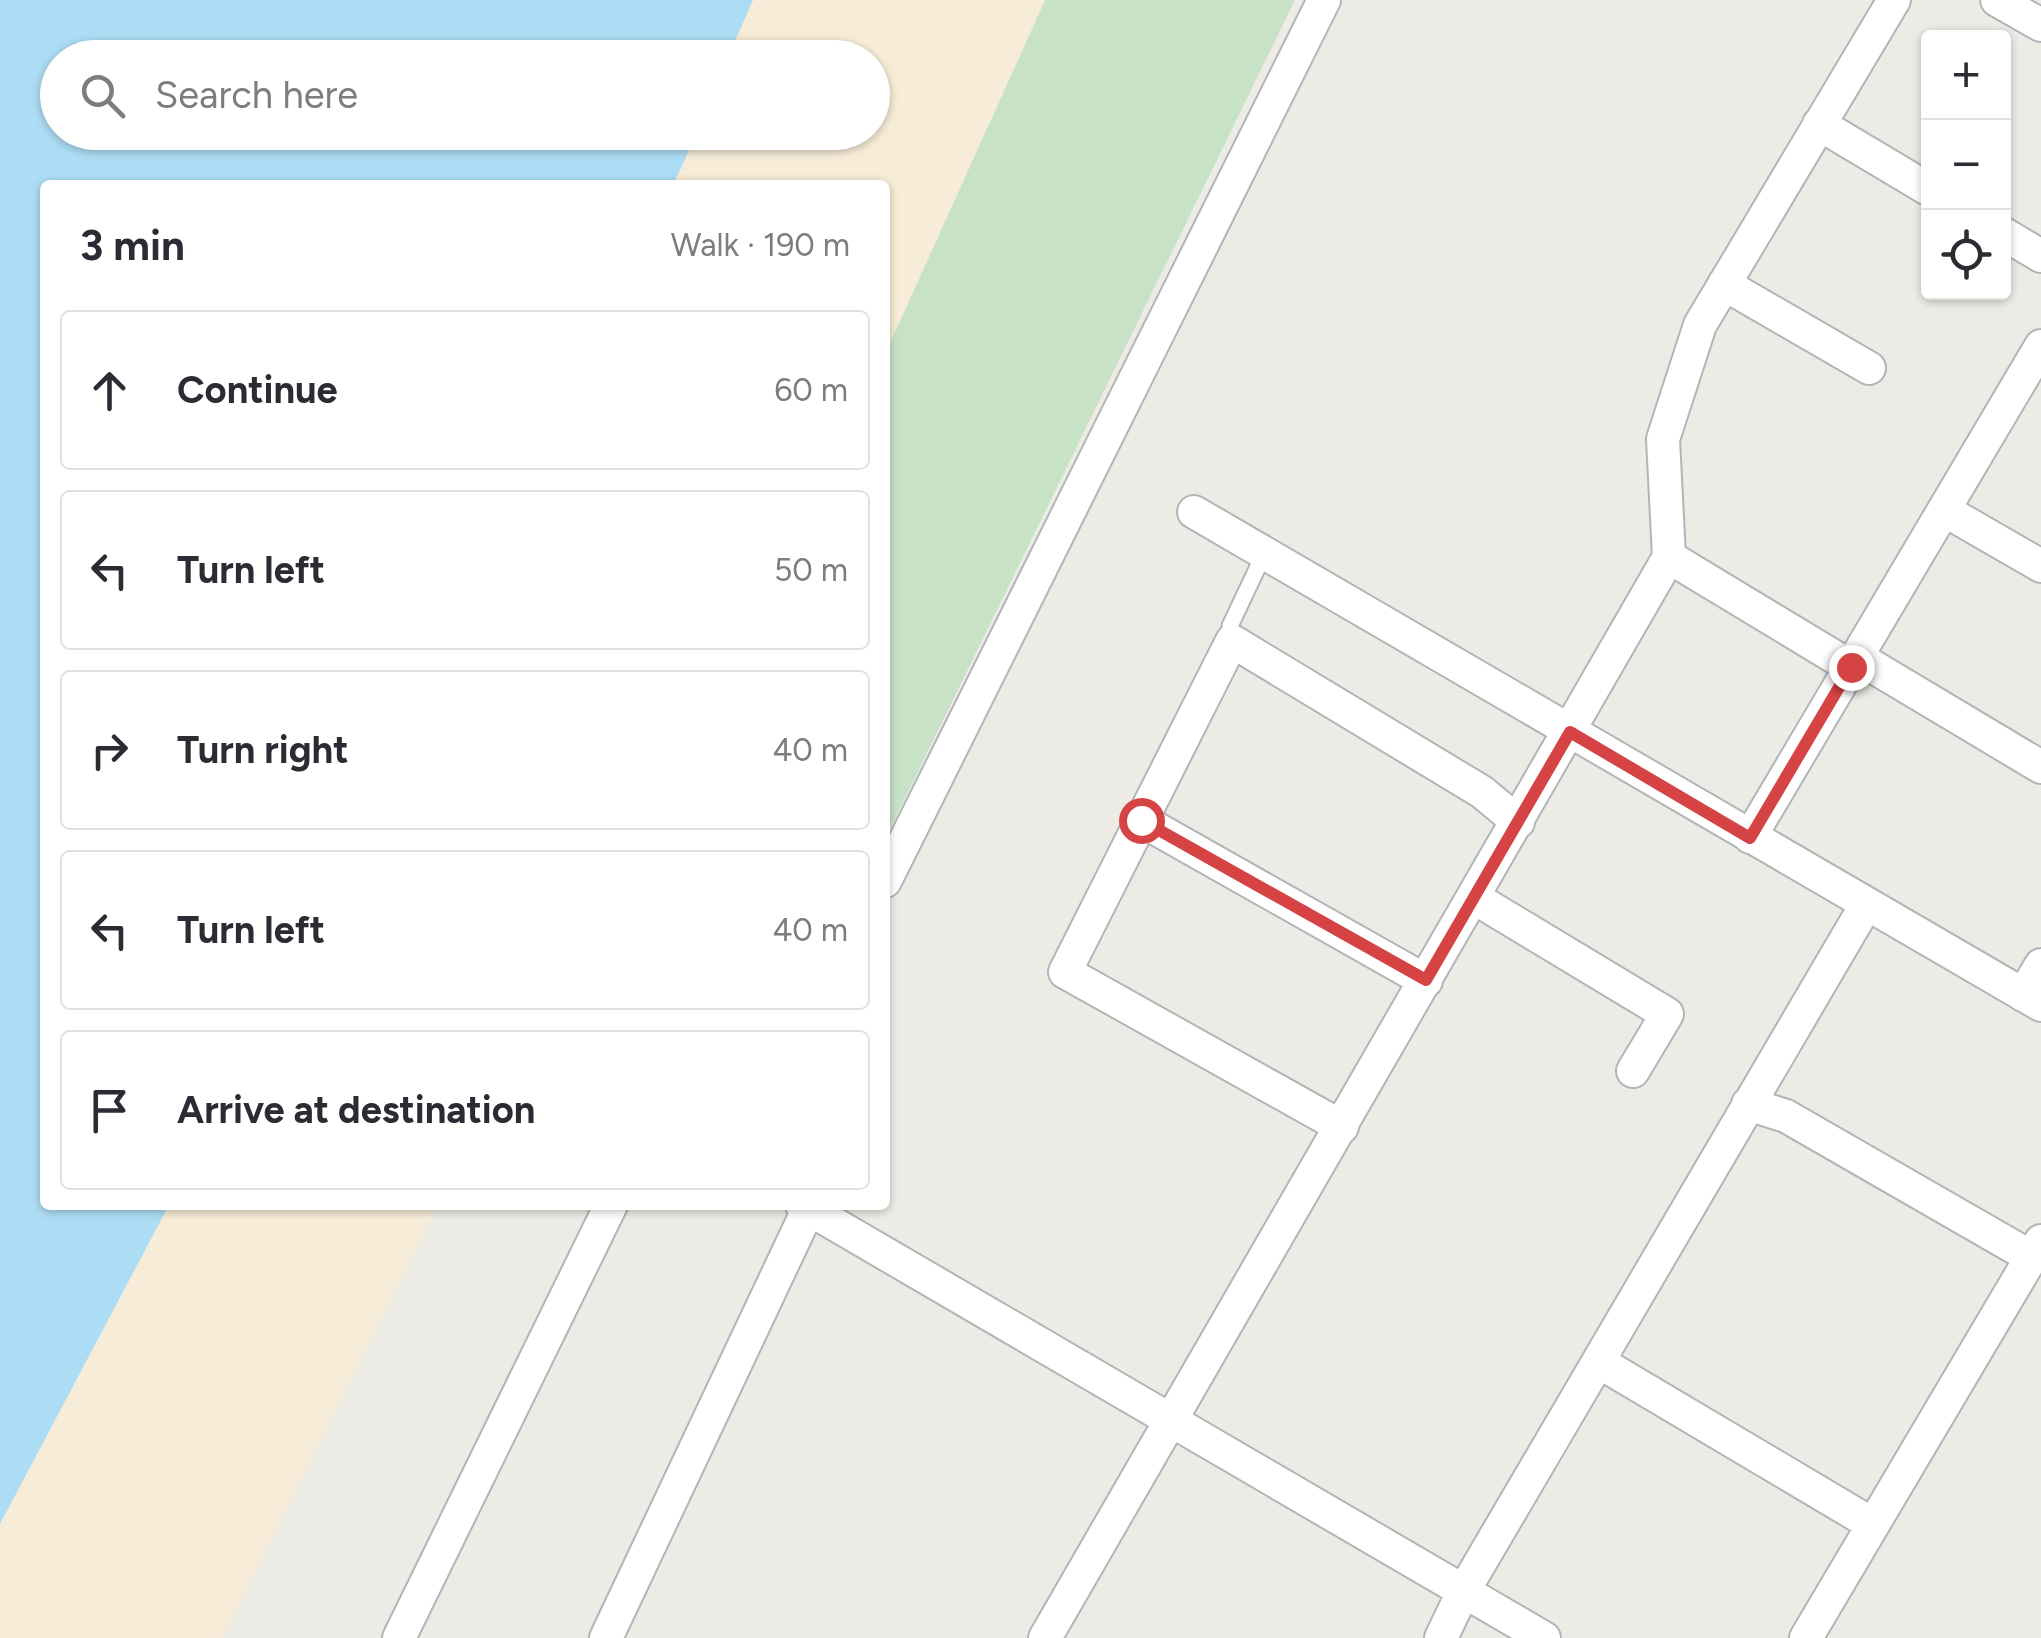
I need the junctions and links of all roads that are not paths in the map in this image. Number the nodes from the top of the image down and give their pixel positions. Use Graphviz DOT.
graph roads {
  1 [pos="1324,0"];
  2 [pos="1894,0"];
  3 [pos="1998,0"];
  4 [pos="2041,25"];
  5 [pos="1819,124"];
  6 [pos="1921,185"];
  7 [pos="2011,238"];
  8 [pos="2041,256"];
  9 [pos="1724,284"];
  10 [pos="2041,346"];
  11 [pos="1869,368"];
  12 [pos="1944,510"];
  13 [pos="1194,512"];
  14 [pos="1264,554"];
  15 [pos="1669,557"];
  16 [pos="2041,566"];
  17 [pos="1232,640"];
  18 [pos="1854,662"];
  19 [pos="1570,732"];
  20 [pos="2041,766"];
  21 [pos="1141,820"];
  22 [pos="1518,822"];
  23 [pos="1750,838"];
  24 [pos="890,871"];
  25 [pos="1474,897"];
  26 [pos="1866,906"];
  27 [pos="2041,965"];
  28 [pos="1426,980"];
  29 [pos="2032,1000"];
  30 [pos="1633,1071"];
  31 [pos="1748,1104"];
  32 [pos="1342,1127"];
  33 [pos="609,1210"];
  34 [pos="804,1210"];
  35 [pos="808,1210"];
  36 [pos="2036,1249"];
  37 [pos="1599,1362"];
  38 [pos="1171,1423"];
  39 [pos="1872,1524"];
  40 [pos="1464,1592"];
  41 [pos="399,1638"];
  42 [pos="606,1638"];
  43 [pos="1045,1638"];
  44 [pos="1441,1638"];
  45 [pos="1544,1638"];
  46 [pos="1806,1638"];
  1 -- 24 [label="street"];
  2 -- 5 [label="street"];
  3 -- 4 [label="street"];
  5 -- 6 [label="street"];
  5 -- 9 [label="street"];
  7 -- 8 [label="street"];
  9 -- 11 [label="street"];
  9 -- 15 [label="street"];
  10 -- 12 [label="street"];
  12 -- 16 [label="street"];
  12 -- 18 [label="street"];
  13 -- 14 [label="street"];
  14 -- 17 [label="lane"];
  14 -- 19 [label="street"];
  15 -- 18 [label="street"];
  15 -- 19 [label="street"];
  17 -- 21 [label="street"];
  17 -- 22 [label="street"];
  18 -- 20 [label="street"];
  18 -- 23 [label="street"];
  19 -- 22 [label="street"];
  19 -- 23 [label="street"];
  21 -- 28 [label="street"];
  21 -- 32 [label="street"];
  22 -- 25 [label="street"];
  23 -- 26 [label="street"];
  25 -- 28 [label="street"];
  25 -- 30 [label="street"];
  26 -- 29 [label="street"];
  26 -- 31 [label="street"];
  27 -- 29 [label="street"];
  28 -- 32 [label="street"];
  31 -- 36 [label="street"];
  31 -- 37 [label="street"];
  32 -- 38 [label="street"];
  33 -- 41 [label="street"];
  34 -- 42 [label="street"];
  35 -- 38 [label="street"];
  36 -- 39 [label="street"];
  37 -- 39 [label="street"];
  37 -- 40 [label="street"];
  38 -- 40 [label="street"];
  38 -- 43 [label="street"];
  39 -- 46 [label="street"];
  40 -- 44 [label="street"];
  40 -- 45 [label="street"];
}
